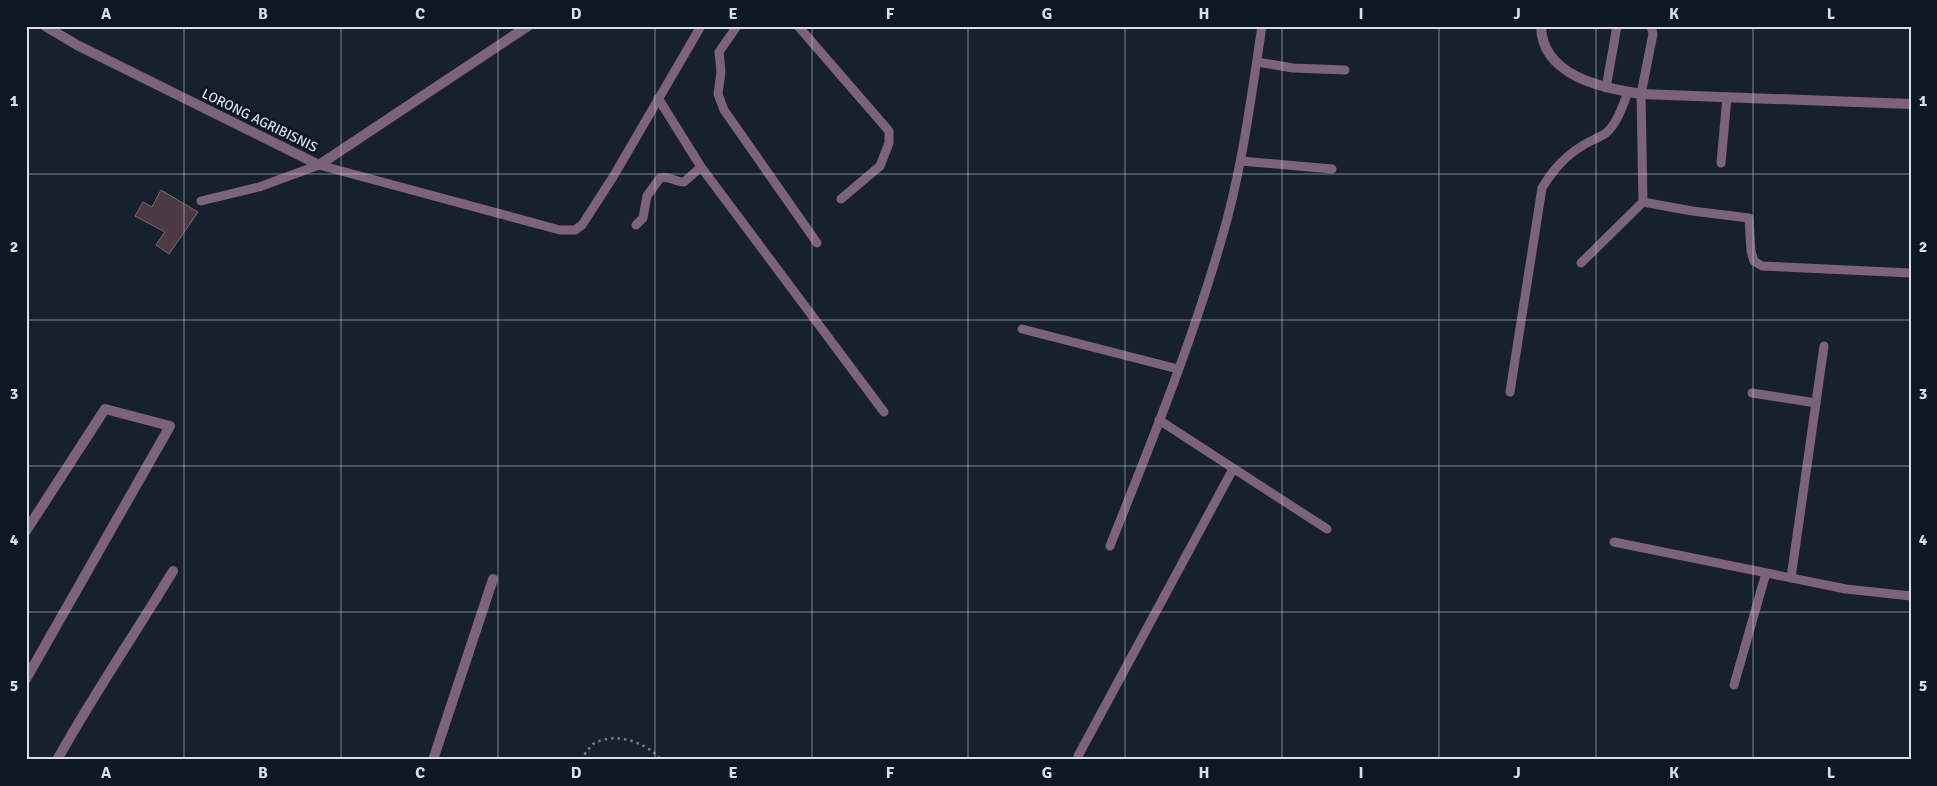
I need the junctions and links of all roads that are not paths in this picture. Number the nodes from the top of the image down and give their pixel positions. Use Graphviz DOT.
graph roads {
  1 [pos="45,26"];
  2 [pos="528,26"];
  3 [pos="701,26"];
  4 [pos="737,26"];
  5 [pos="798,26"];
  6 [pos="1262,26"];
  7 [pos="1541,26"];
  8 [pos="1617,26"];
  9 [pos="1651,26"];
  10 [pos="1257,62"];
  11 [pos="1345,70"];
  12 [pos="1606,88"];
  13 [pos="1628,92"];
  14 [pos="1641,94"];
  15 [pos="1727,97"];
  16 [pos="658,98"];
  17 [pos="1911,104"];
  18 [pos="1241,161"];
  19 [pos="1721,163"];
  20 [pos="319,165"];
  21 [pos="701,167"];
  22 [pos="1332,169"];
  23 [pos="841,200"];
  24 [pos="201,201"];
  25 [pos="1642,202"];
  26 [pos="636,225"];
  27 [pos="817,243"];
  28 [pos="1581,263"];
  29 [pos="1911,273"];
  30 [pos="1022,329"];
  31 [pos="1824,346"];
  32 [pos="1178,369"];
  33 [pos="1510,392"];
  34 [pos="1752,393"];
  35 [pos="1816,403"];
  36 [pos="884,412"];
  37 [pos="1159,420"];
  38 [pos="1233,469"];
  39 [pos="1327,529"];
  40 [pos="26,531"];
  41 [pos="1614,542"];
  42 [pos="1110,546"];
  43 [pos="173,571"];
  44 [pos="1766,573"];
  45 [pos="1791,578"];
  46 [pos="493,579"];
  47 [pos="1911,596"];
  48 [pos="26,679"];
  49 [pos="1734,684"];
  50 [pos="57,760"];
  51 [pos="433,760"];
  52 [pos="1078,760"];
  1 -- 20 [label="street, LORONG AGRIBISNIS"];
  2 -- 20 [label="street, LORONG AGRIBISNIS"];
  3 -- 16 [label="lane"];
  4 -- 27 [label="lane"];
  5 -- 23 [label="lane"];
  6 -- 10 [label="lane"];
  7 -- 12 [label="street"];
  8 -- 12 [label="lane"];
  9 -- 14 [label="lane"];
  10 -- 11 [label="lane"];
  10 -- 18 [label="lane"];
  12 -- 13 [label="street"];
  13 -- 14 [label="street"];
  13 -- 33 [label="lane"];
  14 -- 15 [label="street"];
  14 -- 25 [label="lane"];
  15 -- 17 [label="street"];
  15 -- 19 [label="lane"];
  16 -- 20 [label="lane"];
  16 -- 21 [label="lane"];
  18 -- 22 [label="lane"];
  18 -- 32 [label="lane"];
  20 -- 24 [label="lane"];
  21 -- 26 [label="lane"];
  21 -- 36 [label="lane"];
  25 -- 28 [label="lane"];
  25 -- 29 [label="lane"];
  30 -- 32 [label="lane"];
  31 -- 35 [label="lane"];
  32 -- 37 [label="lane"];
  34 -- 35 [label="lane"];
  35 -- 45 [label="lane"];
  37 -- 38 [label="lane"];
  37 -- 42 [label="lane"];
  38 -- 39 [label="lane"];
  38 -- 52 [label="lane"];
  40 -- 48 [label="street"];
  41 -- 44 [label="lane"];
  43 -- 50 [label="street"];
  44 -- 45 [label="lane"];
  44 -- 49 [label="lane"];
  45 -- 47 [label="lane"];
  46 -- 51 [label="street"];
}
